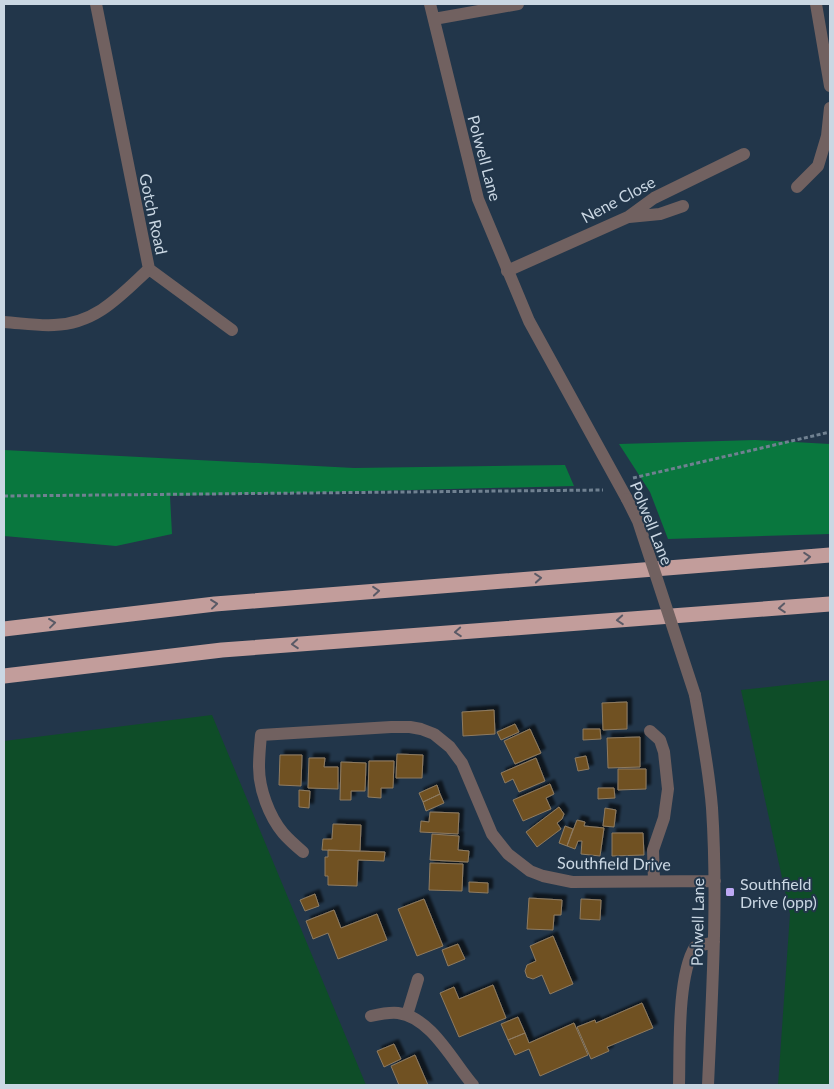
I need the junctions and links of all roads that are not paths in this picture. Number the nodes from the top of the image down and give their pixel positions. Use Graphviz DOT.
graph roads {
  1 [pos="96,4"];
  2 [pos="430,4"];
  3 [pos="518,4"];
  4 [pos="816,4"];
  5 [pos="434,19"];
  6 [pos="830,86"];
  7 [pos="830,108"];
  8 [pos="744,154"];
  9 [pos="797,187"];
  10 [pos="683,206"];
  11 [pos="628,217"];
  12 [pos="149,269"];
  13 [pos="507,271"];
  14 [pos="4,322"];
  15 [pos="232,330"];
  16 [pos="830,555"];
  17 [pos="830,604"];
  18 [pos="4,629"];
  19 [pos="4,676"];
  20 [pos="650,731"];
  21 [pos="303,852"];
  22 [pos="715,880"];
  23 [pos="654,881"];
  24 [pos="714,942"];
  25 [pos="418,979"];
  26 [pos="407,1015"];
  27 [pos="371,1016"];
  28 [pos="473,1085"];
  29 [pos="679,1085"];
  30 [pos="708,1085"];
  1 -- 12 [label="street, Gotch Road"];
  2 -- 5 [label="street, Polwell Lane"];
  3 -- 5 [label="street"];
  4 -- 6 [label="street"];
  5 -- 13 [label="street, Polwell Lane"];
  7 -- 9 [label="street"];
  8 -- 11 [label="street, Nene Close"];
  10 -- 11 [label="street"];
  11 -- 13 [label="street, Nene Close"];
  12 -- 14 [label="street, Gotch Road"];
  12 -- 15 [label="street"];
  13 -- 22 [label="street, Polwell Lane, bridge"];
  18 -- 16 [label="highway, one-way"];
  17 -- 19 [label="highway, one-way"];
  20 -- 23 [label="street"];
  21 -- 23 [label="street, Southfield Drive"];
  22 -- 23 [label="street, Southfield Drive"];
  22 -- 24 [label="street, Polwell Lane"];
  24 -- 29 [label="street"];
  24 -- 30 [label="street, Polwell Lane"];
  25 -- 26 [label="street"];
  26 -- 27 [label="street"];
  26 -- 28 [label="street"];
}
